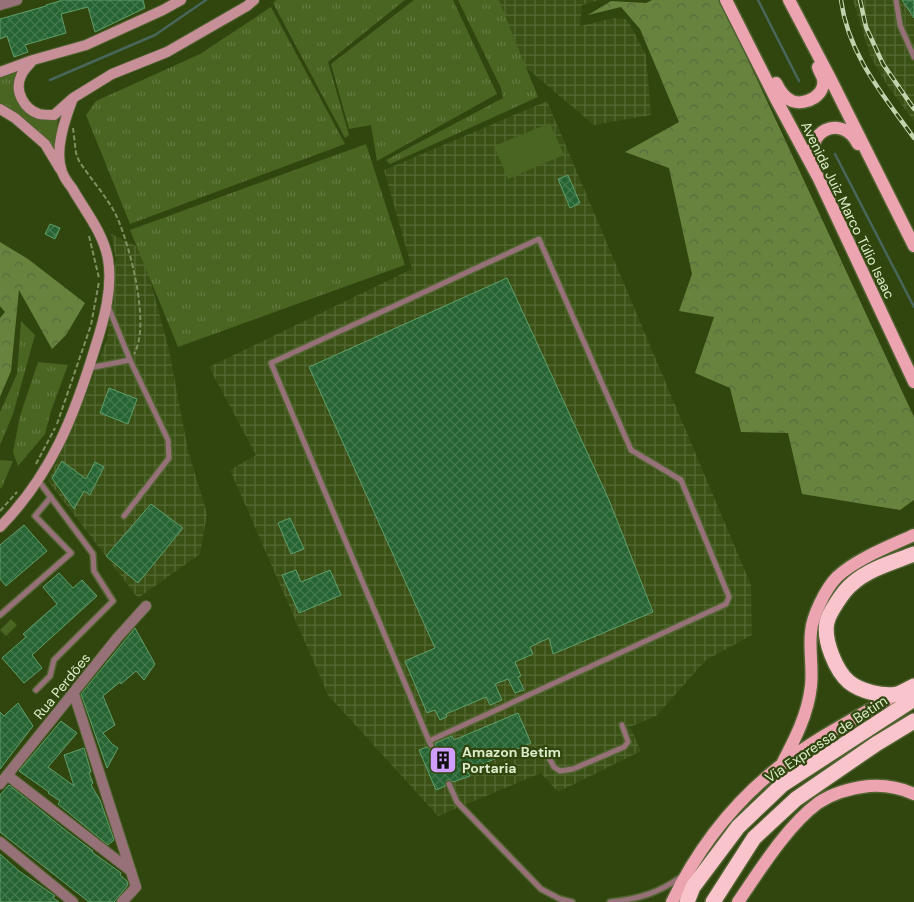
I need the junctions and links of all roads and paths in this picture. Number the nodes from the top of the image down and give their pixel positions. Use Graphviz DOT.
graph roads {
  1 [pos="17,0"];
  2 [pos="181,0"];
  3 [pos="254,0"];
  4 [pos="726,0"];
  5 [pos="789,0"];
  6 [pos="896,0"];
  7 [pos="0,5"];
  8 [pos="914,57"];
  9 [pos="32,60"];
  10 [pos="0,72"];
  11 [pos="73,98"];
  12 [pos="0,110"];
  13 [pos="74,128"];
  14 [pos="62,172"];
  15 [pos="894,206"];
  16 [pos="89,234"];
  17 [pos="914,246"];
  18 [pos="851,248"];
  19 [pos="106,304"];
  20 [pos="130,360"];
  21 [pos="89,368"];
  22 [pos="914,382"];
  23 [pos="36,464"];
  24 [pos="38,480"];
  25 [pos="22,486"];
  26 [pos="51,497"];
  27 [pos="0,511"];
  28 [pos="124,516"];
  29 [pos="0,527"];
  30 [pos="914,535"];
  31 [pos="914,554"];
  32 [pos="146,606"];
  33 [pos="0,615"];
  34 [pos="914,686"];
  35 [pos="36,690"];
  36 [pos="74,694"];
  37 [pos="897,694"];
  38 [pos="914,699"];
  39 [pos="914,720"];
  40 [pos="622,725"];
  41 [pos="430,743"];
  42 [pos="548,756"];
  43 [pos="781,765"];
  44 [pos="7,775"];
  45 [pos="0,784"];
  46 [pos="449,784"];
  47 [pos="914,794"];
  48 [pos="0,842"];
  49 [pos="131,871"];
  50 [pos="685,874"];
  51 [pos="73,902"];
  52 [pos="122,902"];
  53 [pos="572,902"];
  54 [pos="610,902"];
  55 [pos="672,902"];
  56 [pos="687,902"];
  57 [pos="713,902"];
  58 [pos="738,902"];
  1 -- 7 [label="street"];
  2 -- 9 [label="main road"];
  3 -- 11 [label="main road"];
  4 -- 5 [label="main road"];
  4 -- 18 [label="main road, Avenida Juiz Marco Túlio Isaac"];
  5 -- 15 [label="main road"];
  6 -- 8 [label="lane"];
  9 -- 10 [label="main road"];
  9 -- 11 [label="main road"];
  11 -- 14 [label="main road"];
  12 -- 14 [label="main road"];
  13 -- 20 [label="path"];
  14 -- 19 [label="main road"];
  15 -- 17 [label="main road"];
  15 -- 18 [label="main road"];
  16 -- 23 [label="path"];
  18 -- 22 [label="main road, Avenida Juiz Marco Túlio Isaac"];
  19 -- 20 [label="lane"];
  19 -- 21 [label="main road"];
  20 -- 21 [label="lane"];
  20 -- 28 [label="lane"];
  21 -- 24 [label="main road"];
  24 -- 26 [label="lane"];
  24 -- 29 [label="main road"];
  25 -- 27 [label="path"];
  26 -- 33 [label="lane"];
  26 -- 35 [label="lane"];
  30 -- 43 [label="main road"];
  31 -- 37 [label="highway"];
  32 -- 36 [label="street, Rua Perdões"];
  34 -- 37 [label="highway"];
  36 -- 44 [label="street, Rua Perdões"];
  36 -- 49 [label="street"];
  37 -- 43 [label="main road"];
  38 -- 56 [label="highway, Via Expressa de Betim"];
  39 -- 57 [label="highway"];
  40 -- 42 [label="lane"];
  41 -- 41 [label="lane"];
  43 -- 50 [label="main road"];
  44 -- 45 [label="street, Rua Perdões"];
  44 -- 49 [label="street"];
  46 -- 53 [label="lane"];
  47 -- 58 [label="main road"];
  48 -- 51 [label="street"];
  49 -- 52 [label="street"];
  50 -- 54 [label="lane"];
  50 -- 55 [label="main road"];
}
